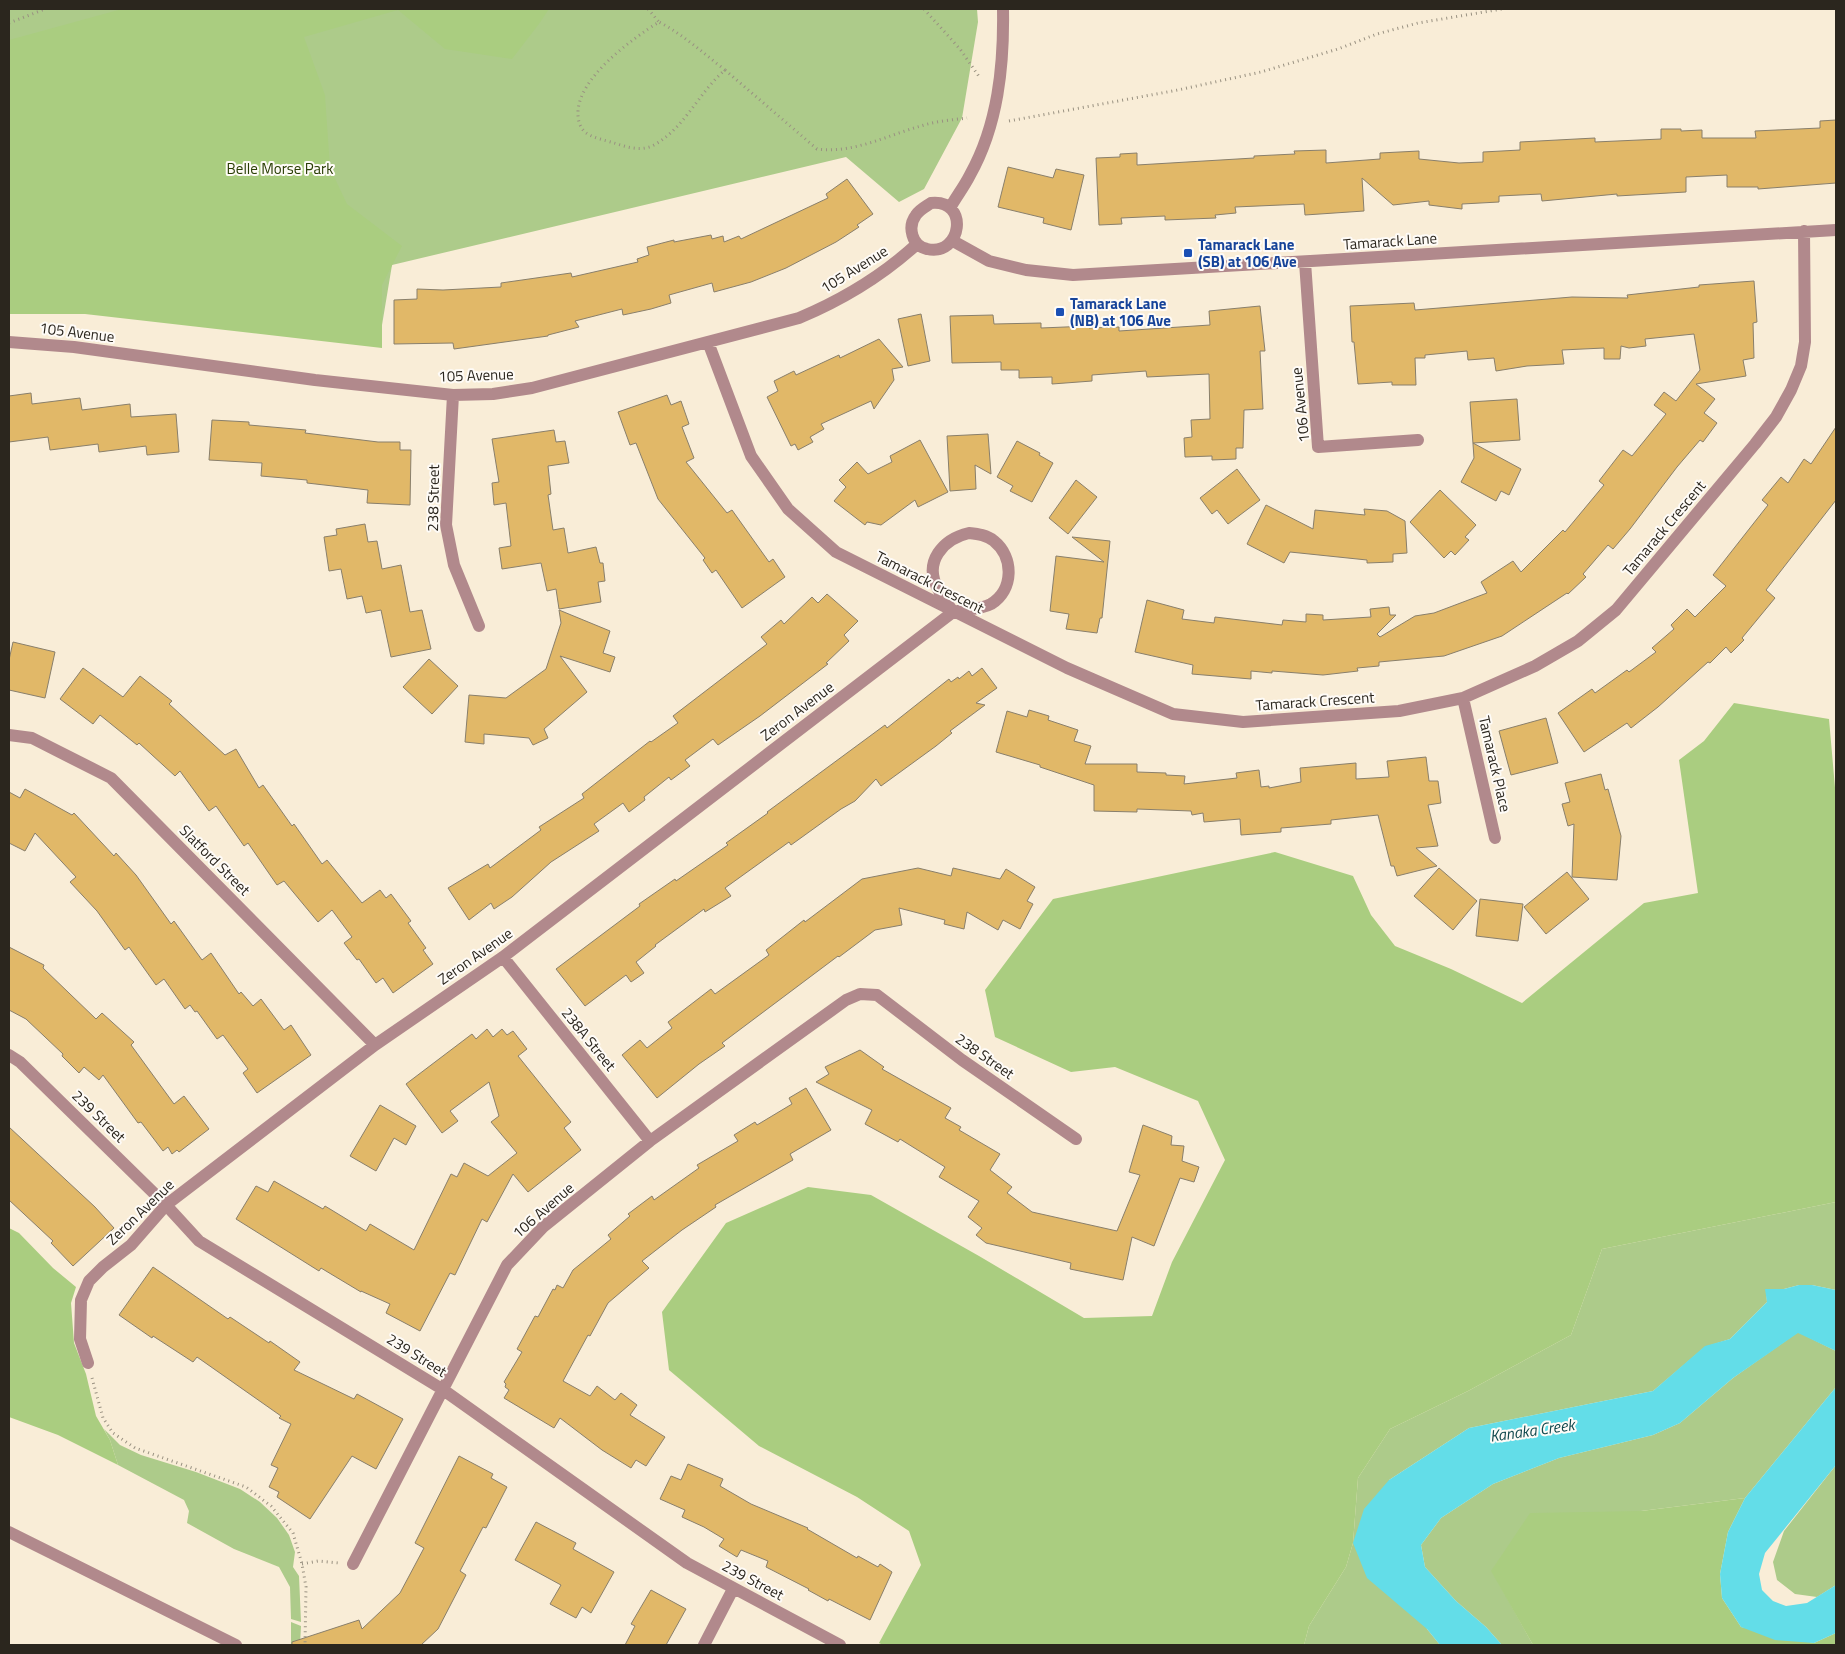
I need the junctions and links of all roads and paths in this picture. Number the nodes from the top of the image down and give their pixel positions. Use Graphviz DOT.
graph roads {
  1 [pos="44,9"];
  2 [pos="648,9"];
  3 [pos="924,9"];
  4 [pos="1003,9"];
  5 [pos="1502,9"];
  6 [pos="10,22"];
  7 [pos="659,22"];
  8 [pos="725,70"];
  9 [pos="980,78"];
  10 [pos="967,118"];
  11 [pos="1009,121"];
  12 [pos="950,208"];
  13 [pos="1836,230"];
  14 [pos="1804,231"];
  15 [pos="953,241"];
  16 [pos="916,244"];
  17 [pos="1305,262"];
  18 [pos="9,342"];
  19 [pos="708,342"];
  20 [pos="453,395"];
  21 [pos="1418,440"];
  22 [pos="953,612"];
  23 [pos="479,626"];
  24 [pos="1462,698"];
  25 [pos="9,735"];
  26 [pos="1495,838"];
  27 [pos="503,957"];
  28 [pos="877,995"];
  29 [pos="375,1045"];
  30 [pos="9,1055"];
  31 [pos="1076,1138"];
  32 [pos="650,1141"];
  33 [pos="166,1205"];
  34 [pos="88,1363"];
  35 [pos="442,1389"];
  36 [pos="9,1532"];
  37 [pos="318,1561"];
  38 [pos="302,1564"];
  39 [pos="353,1564"];
  40 [pos="733,1589"];
  41 [pos="236,1645"];
  42 [pos="305,1645"];
  43 [pos="704,1645"];
  44 [pos="840,1645"];
  1 -- 6 [label="path"];
  2 -- 7 [label="path"];
  3 -- 9 [label="path"];
  4 -- 12 [label="street"];
  5 -- 11 [label="path"];
  7 -- 8 [label="path"];
  7 -- 8 [label="path"];
  8 -- 10 [label="path"];
  12 -- 15 [label="street"];
  12 -- 16 [label="street"];
  13 -- 14 [label="street, Tamarack Lane"];
  14 -- 17 [label="street, Tamarack Lane"];
  14 -- 24 [label="street, Tamarack Crescent"];
  15 -- 16 [label="street"];
  15 -- 17 [label="street, Tamarack Lane"];
  16 -- 19 [label="street, 105 Avenue"];
  17 -- 21 [label="street, 106 Avenue"];
  18 -- 20 [label="street, 105 Avenue"];
  19 -- 20 [label="street, 105 Avenue"];
  19 -- 22 [label="street, Tamarack Crescent"];
  20 -- 23 [label="street, 238 Street"];
  22 -- 22 [label="street"];
  22 -- 24 [label="street, Tamarack Crescent"];
  22 -- 27 [label="street, Zeron Avenue"];
  24 -- 26 [label="street, Tamarack Place"];
  25 -- 29 [label="street, Slatford Street"];
  27 -- 29 [label="street, Zeron Avenue"];
  27 -- 32 [label="street, 238A Street"];
  28 -- 31 [label="street, 238 Street"];
  28 -- 32 [label="street, 106 Avenue"];
  29 -- 33 [label="street, Zeron Avenue"];
  30 -- 33 [label="street, 239 Street"];
  32 -- 35 [label="street, 106 Avenue"];
  33 -- 34 [label="street, Zeron Avenue"];
  33 -- 35 [label="street, 239 Street"];
  34 -- 38 [label="path"];
  35 -- 39 [label="street, 106 Avenue"];
  35 -- 40 [label="street, 239 Street"];
  36 -- 41 [label="street"];
  37 -- 38 [label="path"];
  38 -- 42 [label="path"];
  40 -- 43 [label="street"];
  40 -- 44 [label="street, 239 Street"];
}
